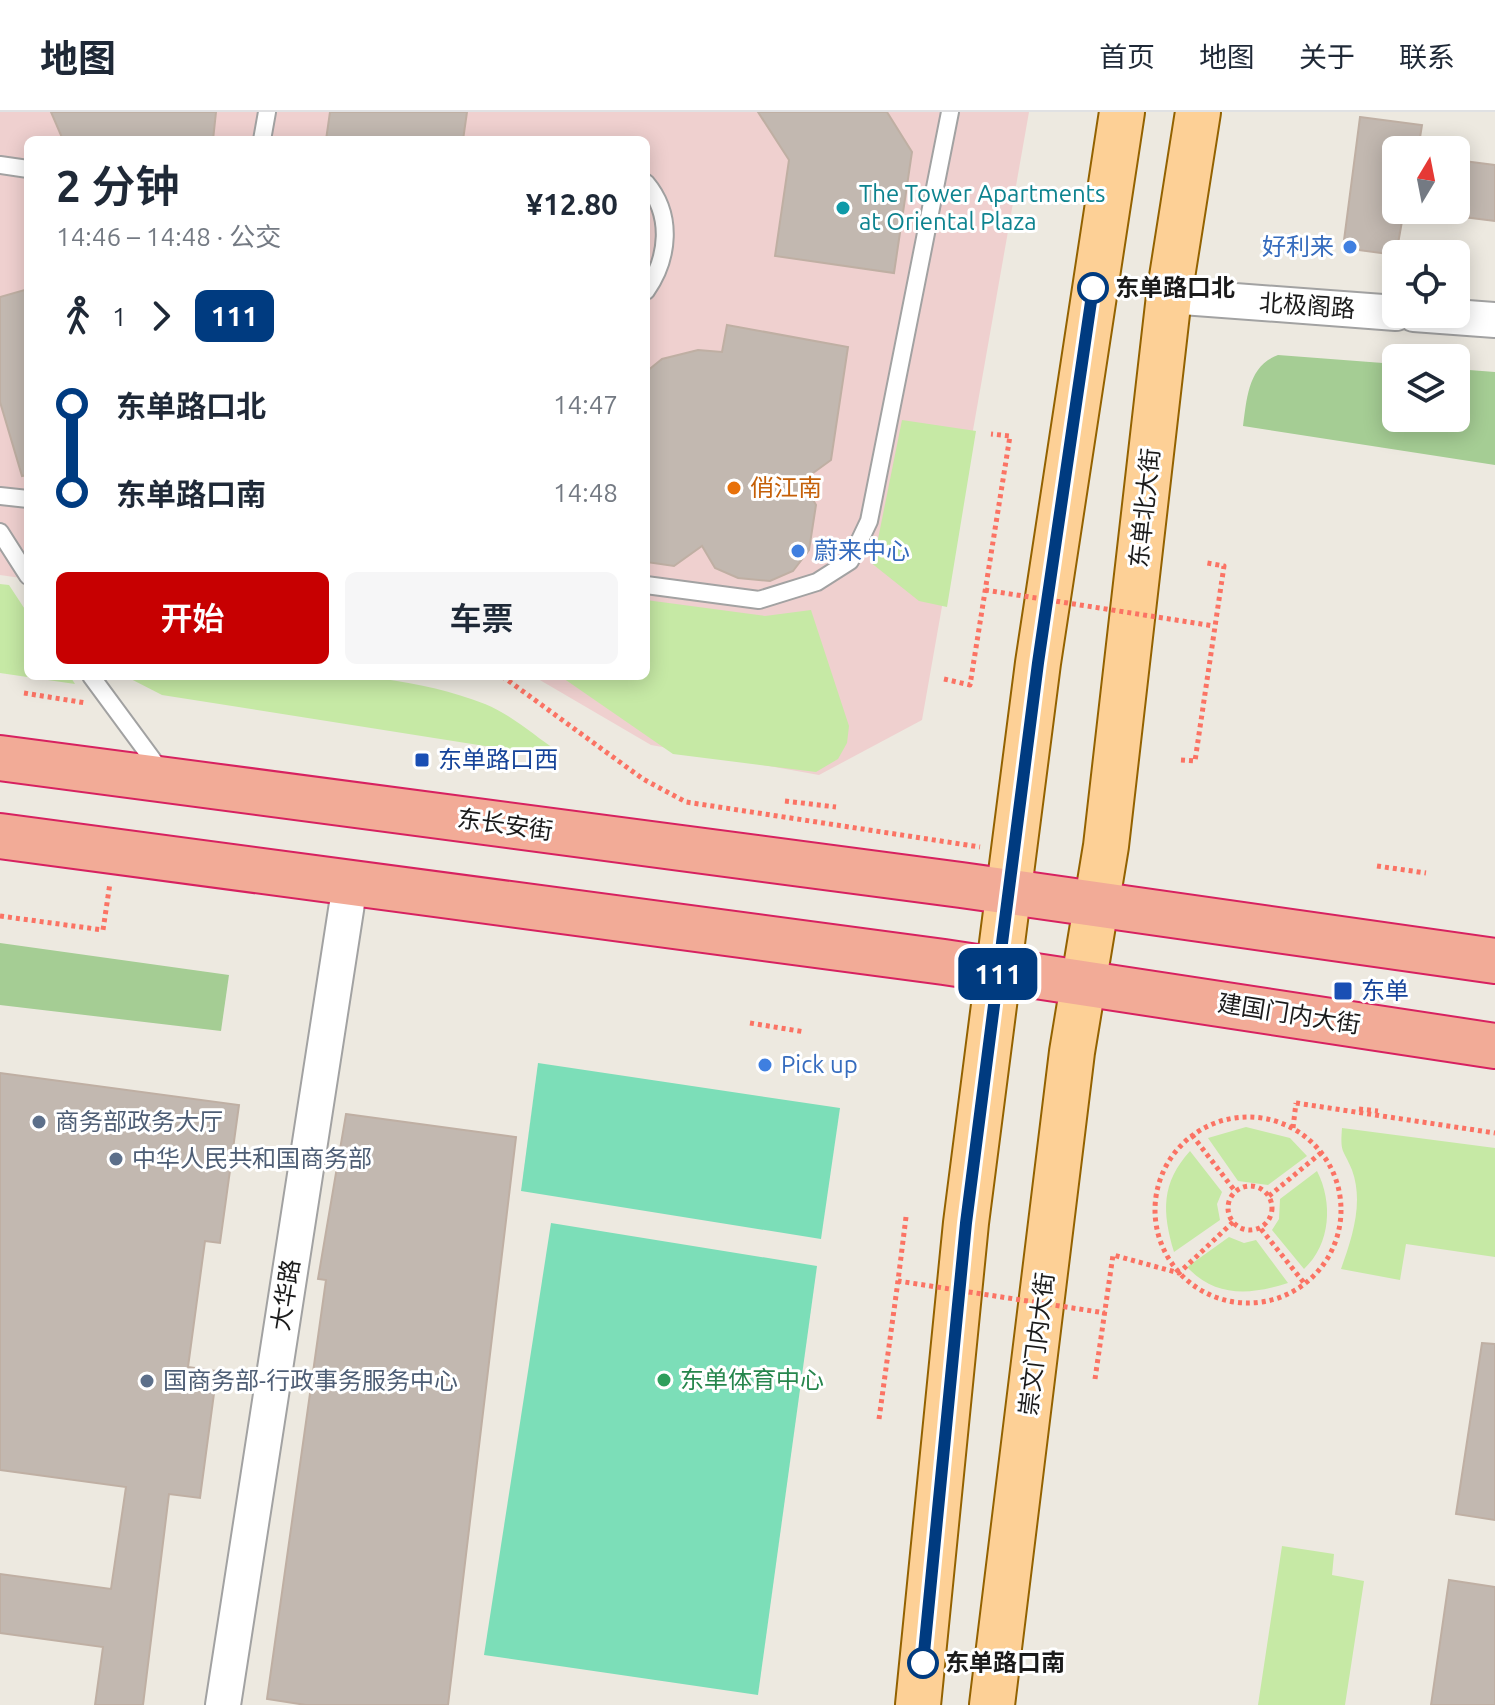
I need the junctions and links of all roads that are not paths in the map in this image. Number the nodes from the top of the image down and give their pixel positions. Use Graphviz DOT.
graph roads {
  1 [pos="267,112"];
  2 [pos="950,112"];
  3 [pos="1122,112"];
  4 [pos="1198,112"];
  5 [pos="263,136"];
  6 [pos="0,165"];
  7 [pos="24,168"];
  8 [pos="650,188"];
  9 [pos="650,286"];
  10 [pos="1169,296"];
  11 [pos="1382,312"];
  12 [pos="1470,318"];
  13 [pos="1495,320"];
  14 [pos="0,496"];
  15 [pos="24,499"];
  16 [pos="0,532"];
  17 [pos="24,570"];
  18 [pos="650,586"];
  19 [pos="94,680"];
  20 [pos="0,758"];
  21 [pos="170,782"];
  22 [pos="0,836"];
  23 [pos="1012,872"];
  24 [pos="350,884"];
  25 [pos="1096,905"];
  26 [pos="1495,961"];
  27 [pos="999,970"];
  28 [pos="1084,983"];
  29 [pos="1495,1046"];
  30 [pos="223,1705"];
  31 [pos="918,1705"];
  32 [pos="992,1705"];
  1 -- 5 [label="lane"];
  2 -- 18 [label="lane"];
  3 -- 23 [label="main road"];
  4 -- 10 [label="main road, 东单北大街"];
  6 -- 7 [label="lane"];
  8 -- 9 [label="lane"];
  10 -- 11 [label="street, 北极阁路"];
  10 -- 25 [label="main road, 东单北大街"];
  12 -- 13 [label="street"];
  14 -- 15 [label="lane"];
  16 -- 17 [label="lane"];
  19 -- 21 [label="lane"];
  20 -- 21 [label="highway, 东长安街"];
  21 -- 23 [label="highway, 东长安街"];
  22 -- 24 [label="highway"];
  23 -- 25 [label="highway, 东长安街"];
  23 -- 27 [label="main road"];
  24 -- 27 [label="highway"];
  24 -- 30 [label="street, 大华路"];
  25 -- 26 [label="highway"];
  25 -- 28 [label="main road, 东单北大街"];
  27 -- 28 [label="highway, 建国门内大街"];
  27 -- 31 [label="main road"];
  28 -- 29 [label="highway, 建国门内大街"];
  28 -- 32 [label="main road, 崇文门内大街"];
}
